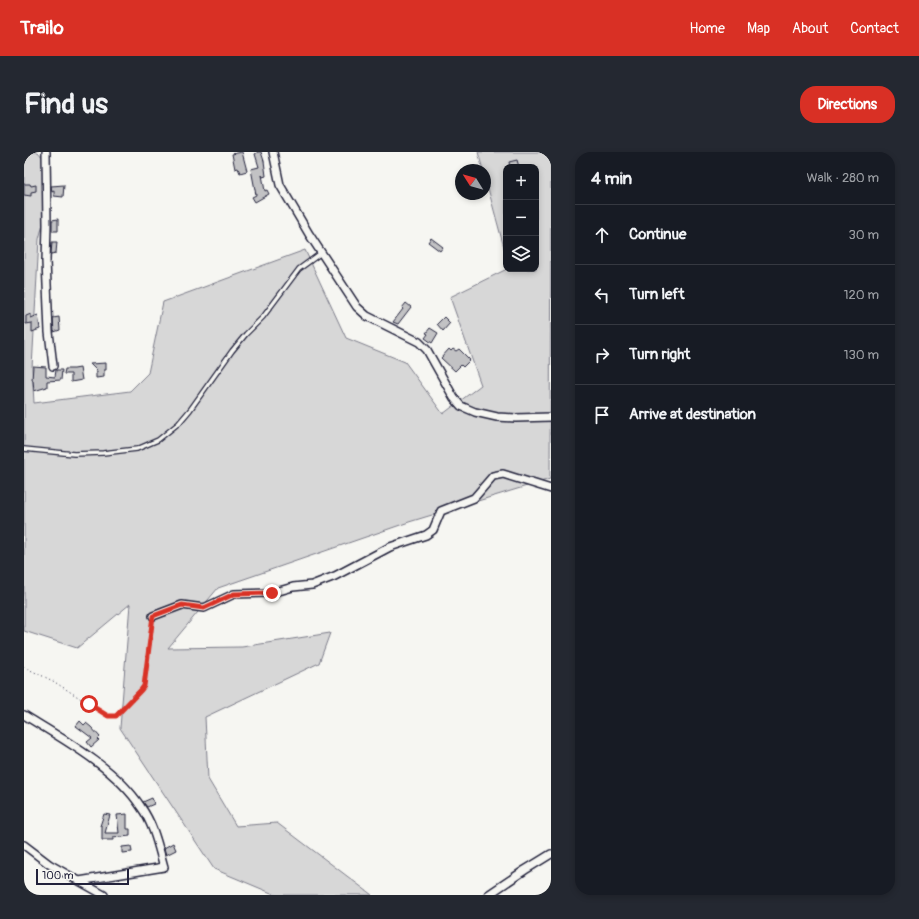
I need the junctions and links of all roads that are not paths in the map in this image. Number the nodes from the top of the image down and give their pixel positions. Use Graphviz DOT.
graph roads {
  1 [pos="46,152"];
  2 [pos="273,152"];
  3 [pos="321,253"];
  4 [pos="53,366"];
  5 [pos="551,417"];
  6 [pos="24,449"];
  7 [pos="551,489"];
  8 [pos="153,616"];
  9 [pos="24,715"];
  10 [pos="24,845"];
  11 [pos="551,854"];
  12 [pos="79,881"];
  13 [pos="104,895"];
  14 [pos="488,895"];
  1 -- 4 [label="street"];
  2 -- 3 [label="street"];
  3 -- 5 [label="street"];
  3 -- 6 [label="lane"];
  7 -- 8 [label="street"];
  9 -- 12 [label="street"];
  10 -- 12 [label="street"];
  11 -- 14 [label="street"];
  12 -- 13 [label="street"];
}
